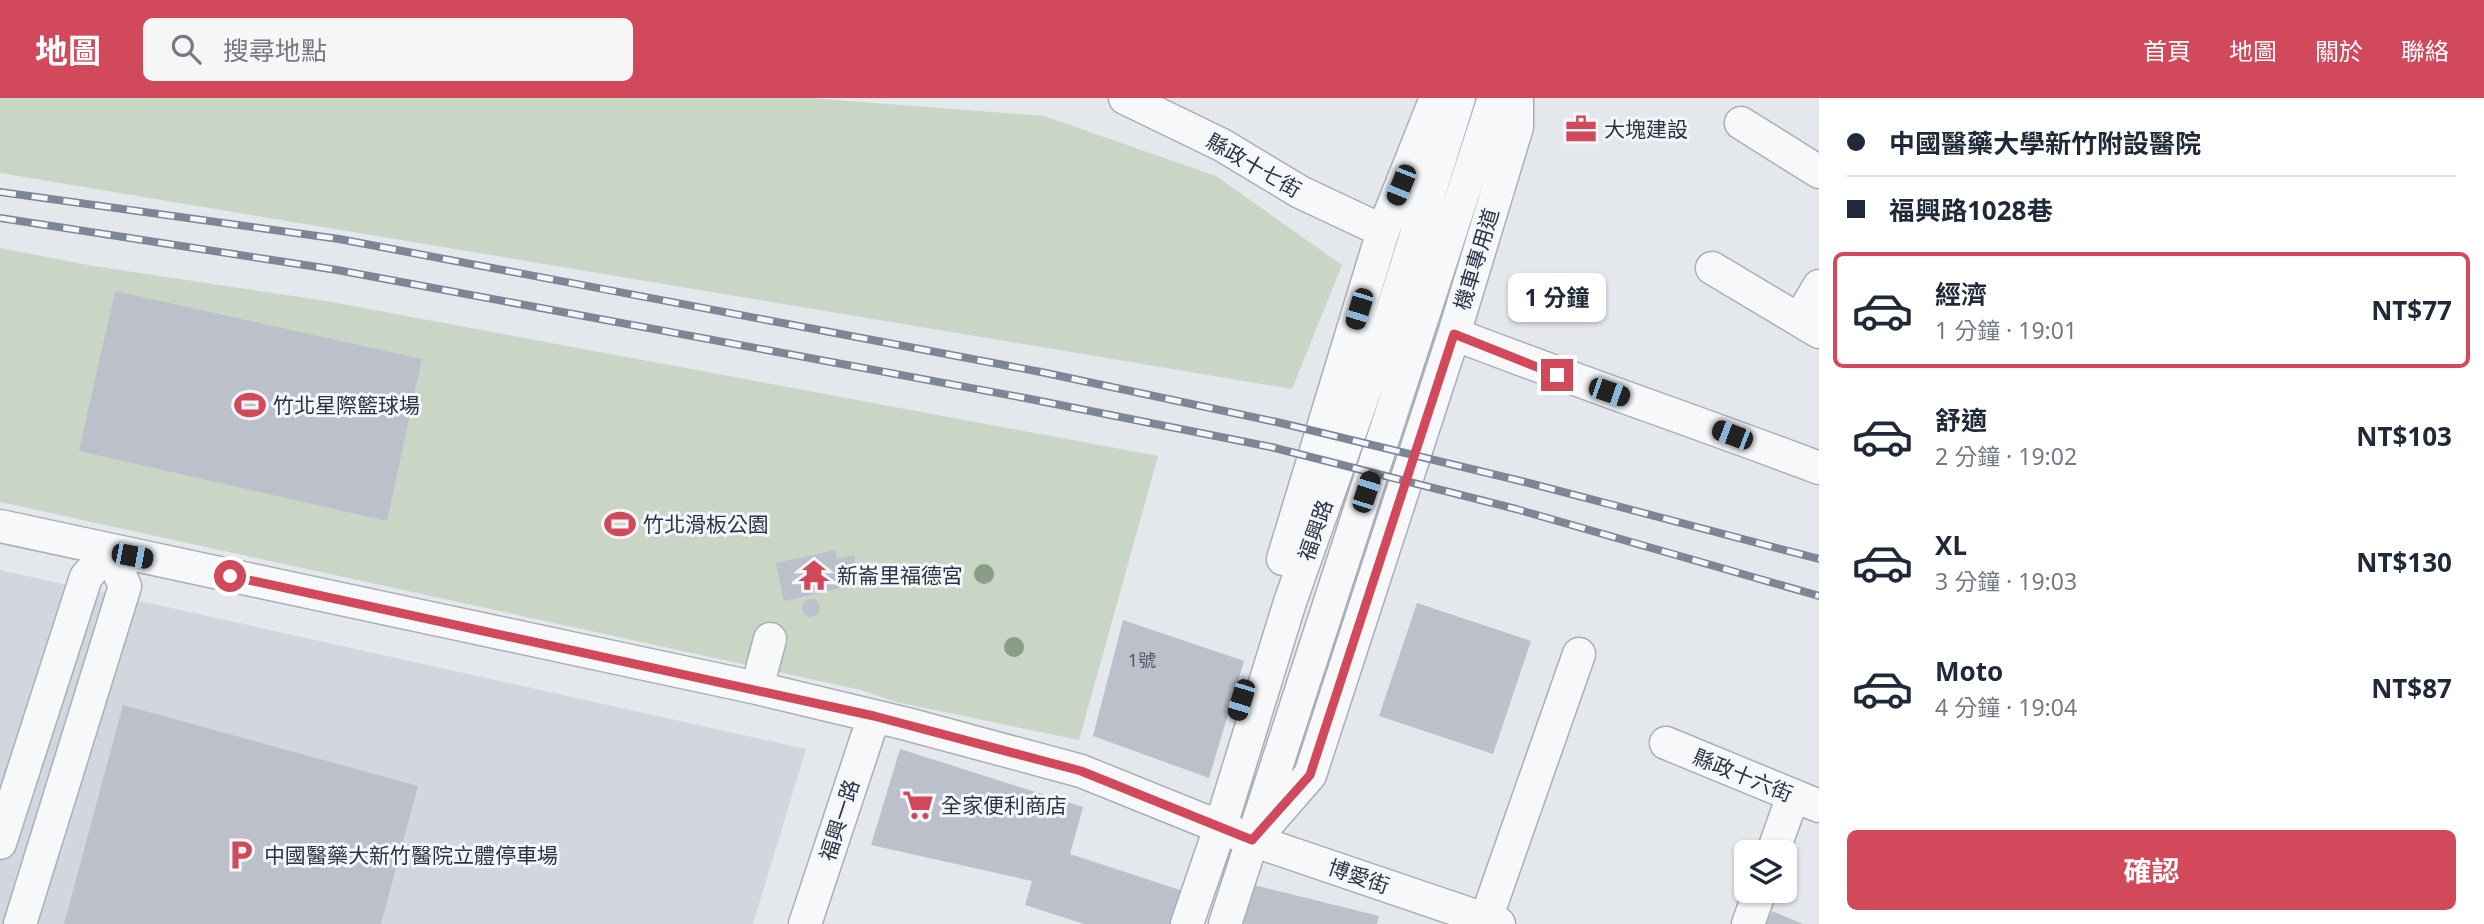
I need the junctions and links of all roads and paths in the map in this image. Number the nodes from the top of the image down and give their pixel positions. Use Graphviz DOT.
graph roads {
  1 [pos="1125,98"];
  2 [pos="1436,98"];
  3 [pos="1459,98"];
  4 [pos="1494,98"];
  5 [pos="1517,98"];
  6 [pos="1741,123"];
  7 [pos="1819,172"];
  8 [pos="1383,231"];
  9 [pos="1712,268"];
  10 [pos="1819,286"];
  11 [pos="1809,326"];
  12 [pos="1454,334"];
  13 [pos="1819,468"];
  14 [pos="0,526"];
  15 [pos="109,551"];
  16 [pos="770,639"];
  17 [pos="1579,654"];
  18 [pos="757,688"];
  19 [pos="874,716"];
  20 [pos="1666,743"];
  21 [pos="1806,801"];
  22 [pos="1221,825"];
  23 [pos="1252,840"];
  24 [pos="1781,840"];
  25 [pos="0,843"];
  26 [pos="1756,903"];
  27 [pos="1493,921"];
  28 [pos="0,922"];
  29 [pos="7,924"];
  30 [pos="20,924"];
  31 [pos="805,924"];
  32 [pos="1187,924"];
  33 [pos="1225,924"];
  34 [pos="1748,924"];
  1 -- 8 [label="street, 縣政十七街"];
  2 -- 8 [label="street"];
  3 -- 22 [label="street, 福興路"];
  4 -- 23 [label="street, 福興路"];
  5 -- 12 [label="street, 機車專用道"];
  6 -- 7 [label="street"];
  8 -- 22 [label="street"];
  9 -- 11 [label="street"];
  10 -- 11 [label="street"];
  12 -- 13 [label="street"];
  12 -- 23 [label="street, 機車專用道"];
  14 -- 15 [label="street, 博愛街"];
  15 -- 18 [label="street, 博愛街"];
  15 -- 25 [label="street"];
  15 -- 30 [label="street"];
  16 -- 18 [label="street"];
  17 -- 27 [label="street"];
  18 -- 19 [label="street, 博愛街"];
  19 -- 22 [label="street, 博愛街"];
  19 -- 31 [label="street, 福興一路"];
  20 -- 21 [label="street, 縣政十六街"];
  21 -- 24 [label="street"];
  22 -- 23 [label="street, 博愛街"];
  22 -- 32 [label="street, 福興路"];
  23 -- 27 [label="street, 博愛街"];
  23 -- 33 [label="street, 福興路"];
  26 -- 34 [label="street"];
  28 -- 29 [label="street"];
}
